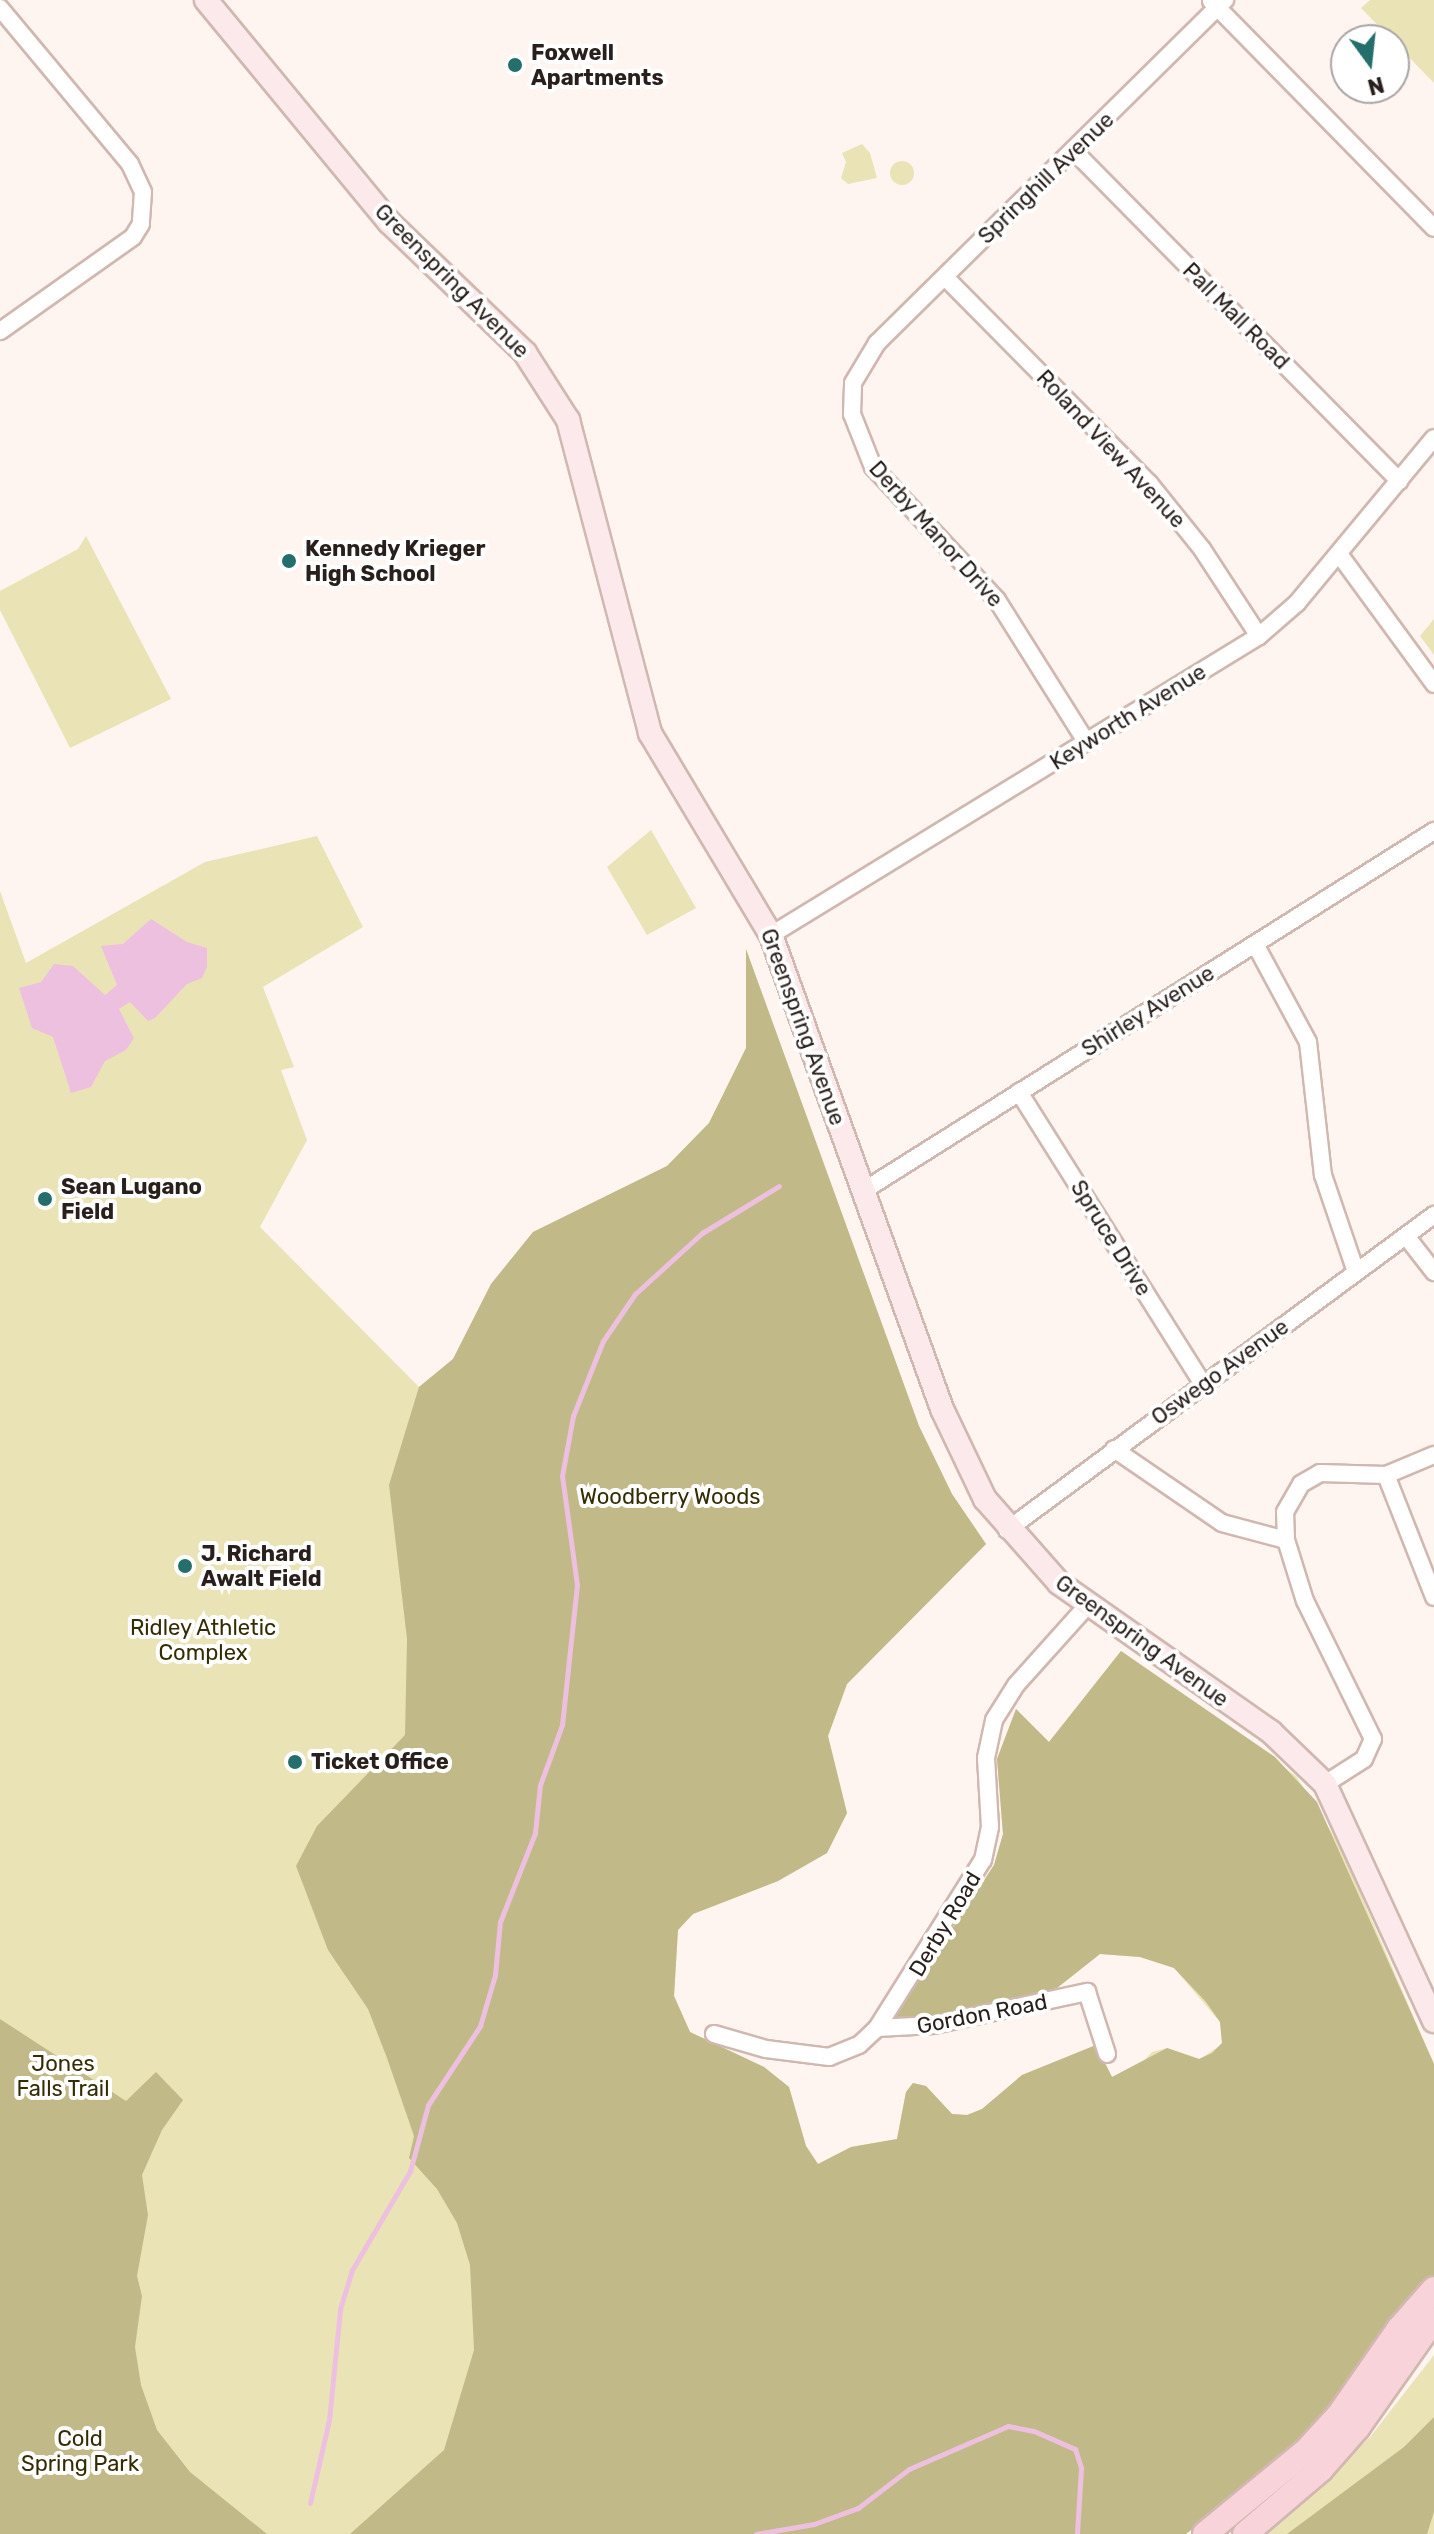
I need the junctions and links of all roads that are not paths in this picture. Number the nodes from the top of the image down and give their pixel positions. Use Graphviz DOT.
graph roads {
  1 [pos="206,0"];
  2 [pos="1217,2"];
  3 [pos="0,8"];
  4 [pos="1073,150"];
  5 [pos="1434,228"];
  6 [pos="945,277"];
  7 [pos="0,331"];
  8 [pos="865,356"];
  9 [pos="1434,438"];
  10 [pos="1399,481"];
  11 [pos="1339,554"];
  12 [pos="1259,636"];
  13 [pos="1434,684"];
  14 [pos="1087,743"];
  15 [pos="1434,831"];
  16 [pos="771,935"];
  17 [pos="1255,944"];
  18 [pos="1019,1092"];
  19 [pos="863,1191"];
  20 [pos="1434,1215"];
  21 [pos="1406,1236"];
  22 [pos="1356,1272"];
  23 [pos="1434,1272"];
  24 [pos="1203,1384"];
  25 [pos="1114,1449"];
  26 [pos="1434,1455"];
  27 [pos="1386,1475"];
  28 [pos="1007,1530"];
  29 [pos="1286,1540"];
  30 [pos="1434,1597"];
  31 [pos="1087,1606"];
  32 [pos="1325,1784"];
  33 [pos="1434,2021"];
  34 [pos="877,2028"];
  35 [pos="714,2034"];
  36 [pos="1107,2054"];
  37 [pos="1434,2289"];
  38 [pos="1434,2319"];
  39 [pos="1425,2337"];
  40 [pos="1205,2534"];
  41 [pos="1245,2534"];
  1 -- 16 [label="main road, Greenspring Avenue"];
  2 -- 4 [label="street, Springhill Avenue"];
  2 -- 5 [label="street"];
  3 -- 7 [label="street"];
  4 -- 6 [label="street, Springhill Avenue"];
  4 -- 10 [label="street, Pall Mall Road"];
  6 -- 8 [label="street, Springhill Avenue"];
  6 -- 12 [label="street, Roland View Avenue"];
  8 -- 14 [label="street, Derby Manor Drive"];
  9 -- 10 [label="street, Keyworth Avenue"];
  10 -- 11 [label="street, Keyworth Avenue"];
  11 -- 12 [label="street, Keyworth Avenue"];
  11 -- 13 [label="street"];
  12 -- 14 [label="street, Keyworth Avenue"];
  14 -- 16 [label="street, Keyworth Avenue"];
  15 -- 17 [label="street, Shirley Avenue"];
  16 -- 19 [label="main road, Greenspring Avenue"];
  17 -- 18 [label="street, Shirley Avenue"];
  17 -- 22 [label="street"];
  18 -- 19 [label="street, Shirley Avenue"];
  18 -- 24 [label="street, Spruce Drive"];
  19 -- 28 [label="main road, Greenspring Avenue"];
  20 -- 21 [label="street, Oswego Avenue"];
  21 -- 22 [label="street, Oswego Avenue"];
  21 -- 23 [label="street"];
  22 -- 24 [label="street, Oswego Avenue"];
  24 -- 25 [label="street, Oswego Avenue"];
  25 -- 28 [label="street, Oswego Avenue"];
  25 -- 29 [label="street"];
  26 -- 27 [label="street"];
  27 -- 29 [label="street"];
  27 -- 30 [label="street"];
  28 -- 31 [label="main road, Greenspring Avenue"];
  29 -- 32 [label="street"];
  31 -- 32 [label="main road, Greenspring Avenue"];
  31 -- 34 [label="street, Derby Road"];
  32 -- 33 [label="main road, Greenspring Avenue"];
  34 -- 35 [label="street, Derby Road"];
  34 -- 36 [label="street, Gordon Road"];
  37 -- 40 [label="main road"];
  38 -- 39 [label="main road"];
  39 -- 41 [label="main road"];
}
